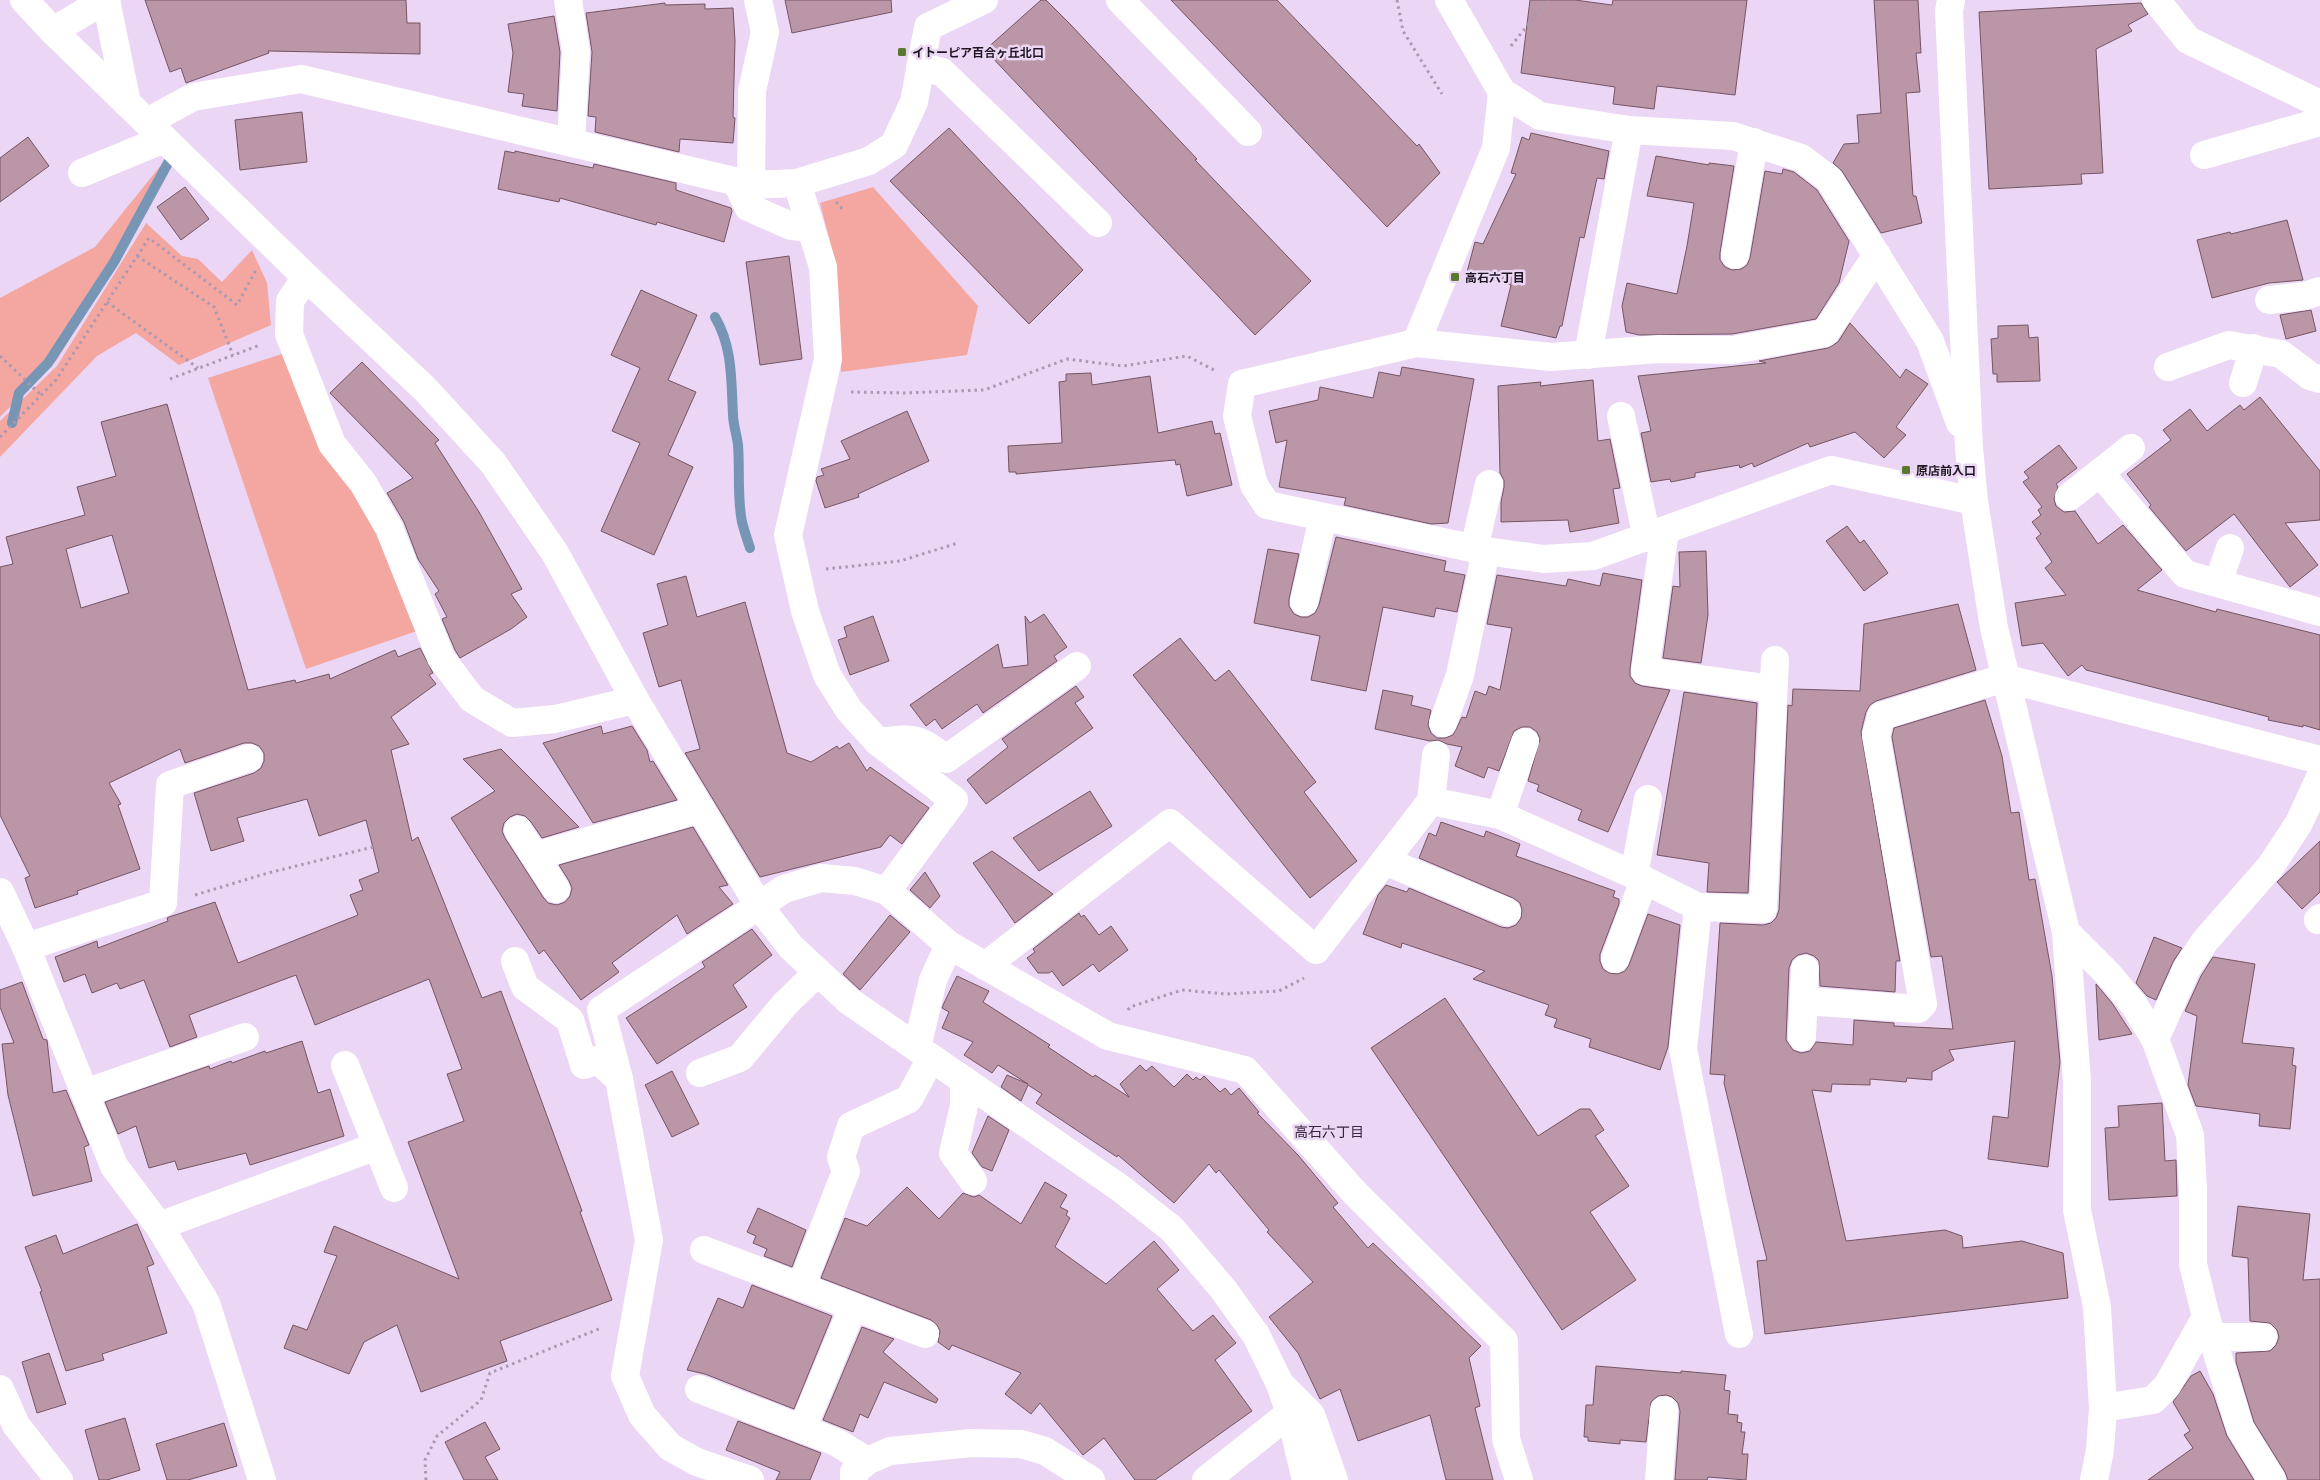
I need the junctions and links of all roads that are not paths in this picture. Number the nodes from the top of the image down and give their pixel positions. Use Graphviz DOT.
graph roads {
  1 [pos="24,0"];
  2 [pos="105,0"];
  3 [pos="568,0"];
  4 [pos="758,0"];
  5 [pos="984,0"];
  6 [pos="1120,0"];
  7 [pos="1449,0"];
  8 [pos="1950,0"];
  9 [pos="2156,0"];
  10 [pos="950,7"];
  11 [pos="53,31"];
  12 [pos="920,67"];
  13 [pos="1496,82"];
  14 [pos="127,103"];
  15 [pos="2320,104"];
  16 [pos="2320,122"];
  17 [pos="1629,130"];
  18 [pos="156,131"];
  19 [pos="1248,132"];
  20 [pos="571,142"];
  21 [pos="1754,142"];
  22 [pos="2204,155"];
  23 [pos="82,172"];
  24 [pos="744,183"];
  25 [pos="797,183"];
  26 [pos="1098,223"];
  27 [pos="811,228"];
  28 [pos="1734,255"];
  29 [pos="1877,255"];
  30 [pos="306,277"];
  31 [pos="2320,290"];
  32 [pos="2269,300"];
  33 [pos="1416,343"];
  34 [pos="2254,348"];
  35 [pos="1588,354"];
  36 [pos="2168,367"];
  37 [pos="2320,379"];
  38 [pos="2243,383"];
  39 [pos="1621,416"];
  40 [pos="1969,448"];
  41 [pos="2131,448"];
  42 [pos="2100,473"];
  43 [pos="1489,484"];
  44 [pos="2069,496"];
  45 [pos="1974,501"];
  46 [pos="1323,516"];
  47 [pos="1656,534"];
  48 [pos="2230,548"];
  49 [pos="1480,550"];
  50 [pos="2218,583"];
  51 [pos="1304,602"];
  52 [pos="2320,612"];
  53 [pos="1775,660"];
  54 [pos="1077,666"];
  55 [pos="2004,678"];
  56 [pos="1772,689"];
  57 [pos="635,700"];
  58 [pos="1443,723"];
  59 [pos="878,742"];
  60 [pos="1525,742"];
  61 [pos="1436,755"];
  62 [pos="248,758"];
  63 [pos="2320,760"];
  64 [pos="2320,777"];
  65 [pos="1648,799"];
  66 [pos="1430,800"];
  67 [pos="701,809"];
  68 [pos="1500,815"];
  69 [pos="518,830"];
  70 [pos="535,856"];
  71 [pos="1385,861"];
  72 [pos="1639,878"];
  73 [pos="556,889"];
  74 [pos="887,891"];
  75 [pos="0,892"];
  76 [pos="759,906"];
  77 [pos="1698,907"];
  78 [pos="1507,912"];
  79 [pos="2066,932"];
  80 [pos="949,945"];
  81 [pos="26,947"];
  82 [pos="1615,959"];
  83 [pos="515,962"];
  84 [pos="985,966"];
  85 [pos="1805,969"];
  86 [pos="818,972"];
  87 [pos="1804,1001"];
  88 [pos="244,1037"];
  89 [pos="1802,1037"];
  90 [pos="2155,1039"];
  91 [pos="924,1053"];
  92 [pos="344,1065"];
  93 [pos="700,1073"];
  94 [pos="619,1079"];
  95 [pos="964,1080"];
  96 [pos="84,1093"];
  97 [pos="377,1146"];
  98 [pos="973,1182"];
  99 [pos="394,1188"];
  100 [pos="159,1226"];
  101 [pos="704,1250"];
  102 [pos="801,1287"];
  103 [pos="853,1307"];
  104 [pos="2209,1327"];
  105 [pos="925,1334"];
  106 [pos="1739,1334"];
  107 [pos="2263,1336"];
  108 [pos="1280,1384"];
  109 [pos="0,1389"];
  110 [pos="699,1389"];
  111 [pos="2103,1408"];
  112 [pos="1664,1410"];
  113 [pos="1290,1413"];
  114 [pos="802,1429"];
  115 [pos="861,1471"];
  116 [pos="59,1480"];
  117 [pos="262,1480"];
  118 [pos="750,1480"];
  119 [pos="1091,1480"];
  120 [pos="1206,1480"];
  121 [pos="1306,1480"];
  122 [pos="1334,1480"];
  123 [pos="1519,1480"];
  124 [pos="1659,1480"];
  125 [pos="2094,1480"];
  126 [pos="2272,1480"];
  1 -- 11 [label="street"];
  2 -- 11 [label="street"];
  2 -- 14 [label="street"];
  3 -- 20 [label="street"];
  4 -- 24 [label="street"];
  5 -- 10 [label="street"];
  6 -- 19 [label="street"];
  7 -- 13 [label="street"];
  8 -- 40 [label="street"];
  9 -- 15 [label="street"];
  10 -- 12 [label="street"];
  11 -- 14 [label="street"];
  12 -- 25 [label="street"];
  12 -- 26 [label="street"];
  13 -- 17 [label="street"];
  13 -- 33 [label="street"];
  14 -- 18 [label="street"];
  16 -- 22 [label="street"];
  17 -- 21 [label="street"];
  17 -- 35 [label="street"];
  18 -- 20 [label="street"];
  18 -- 23 [label="street"];
  18 -- 30 [label="street"];
  20 -- 24 [label="street"];
  21 -- 28 [label="street"];
  21 -- 29 [label="street"];
  24 -- 25 [label="street"];
  24 -- 27 [label="street"];
  25 -- 27 [label="street"];
  27 -- 59 [label="street"];
  29 -- 35 [label="street"];
  29 -- 40 [label="street"];
  30 -- 57 [label="street"];
  30 -- 57 [label="street"];
  31 -- 32 [label="street"];
  33 -- 35 [label="street"];
  33 -- 46 [label="street"];
  34 -- 36 [label="street"];
  34 -- 37 [label="street"];
  34 -- 38 [label="street"];
  39 -- 47 [label="street"];
  40 -- 45 [label="street"];
  41 -- 42 [label="street"];
  42 -- 44 [label="street"];
  42 -- 50 [label="street"];
  43 -- 49 [label="street"];
  45 -- 47 [label="street"];
  45 -- 55 [label="street"];
  46 -- 49 [label="street"];
  46 -- 51 [label="street"];
  47 -- 49 [label="street"];
  47 -- 56 [label="street"];
  48 -- 50 [label="street"];
  49 -- 58 [label="street"];
  50 -- 52 [label="street"];
  53 -- 56 [label="street"];
  54 -- 59 [label="street"];
  55 -- 63 [label="street"];
  55 -- 79 [label="street"];
  55 -- 87 [label="street"];
  56 -- 77 [label="street"];
  57 -- 67 [label="street"];
  59 -- 74 [label="street"];
  60 -- 68 [label="street"];
  61 -- 66 [label="street"];
  62 -- 81 [label="street"];
  64 -- 90 [label="street"];
  65 -- 72 [label="street"];
  66 -- 68 [label="street"];
  66 -- 71 [label="street"];
  67 -- 70 [label="street"];
  67 -- 76 [label="street"];
  68 -- 72 [label="street"];
  69 -- 70 [label="street"];
  70 -- 73 [label="street"];
  71 -- 78 [label="street"];
  71 -- 84 [label="street"];
  72 -- 77 [label="street"];
  72 -- 82 [label="street"];
  74 -- 76 [label="street"];
  74 -- 80 [label="street"];
  75 -- 81 [label="street"];
  76 -- 86 [label="street"];
  76 -- 94 [label="street"];
  77 -- 106 [label="street"];
  79 -- 90 [label="street"];
  79 -- 111 [label="street"];
  80 -- 84 [label="street"];
  80 -- 91 [label="street"];
  81 -- 96 [label="street"];
  83 -- 94 [label="street"];
  84 -- 123 [label="street"];
  85 -- 87 [label="street"];
  86 -- 91 [label="street"];
  86 -- 93 [label="street"];
  87 -- 89 [label="street"];
  88 -- 96 [label="street"];
  90 -- 104 [label="street"];
  91 -- 95 [label="street"];
  91 -- 102 [label="street"];
  92 -- 97 [label="street"];
  94 -- 118 [label="street"];
  95 -- 98 [label="street"];
  95 -- 108 [label="street"];
  96 -- 100 [label="street"];
  97 -- 99 [label="street"];
  97 -- 100 [label="street"];
  100 -- 117 [label="street"];
  101 -- 102 [label="street"];
  102 -- 103 [label="street"];
  103 -- 105 [label="street"];
  103 -- 114 [label="street"];
  104 -- 107 [label="street"];
  104 -- 111 [label="street"];
  104 -- 126 [label="street"];
  108 -- 113 [label="street"];
  108 -- 122 [label="street"];
  109 -- 116 [label="street"];
  110 -- 114 [label="street"];
  111 -- 125 [label="street"];
  112 -- 124 [label="street"];
  113 -- 120 [label="street"];
  113 -- 121 [label="street"];
  114 -- 115 [label="street"];
  115 -- 119 [label="street"];
}
